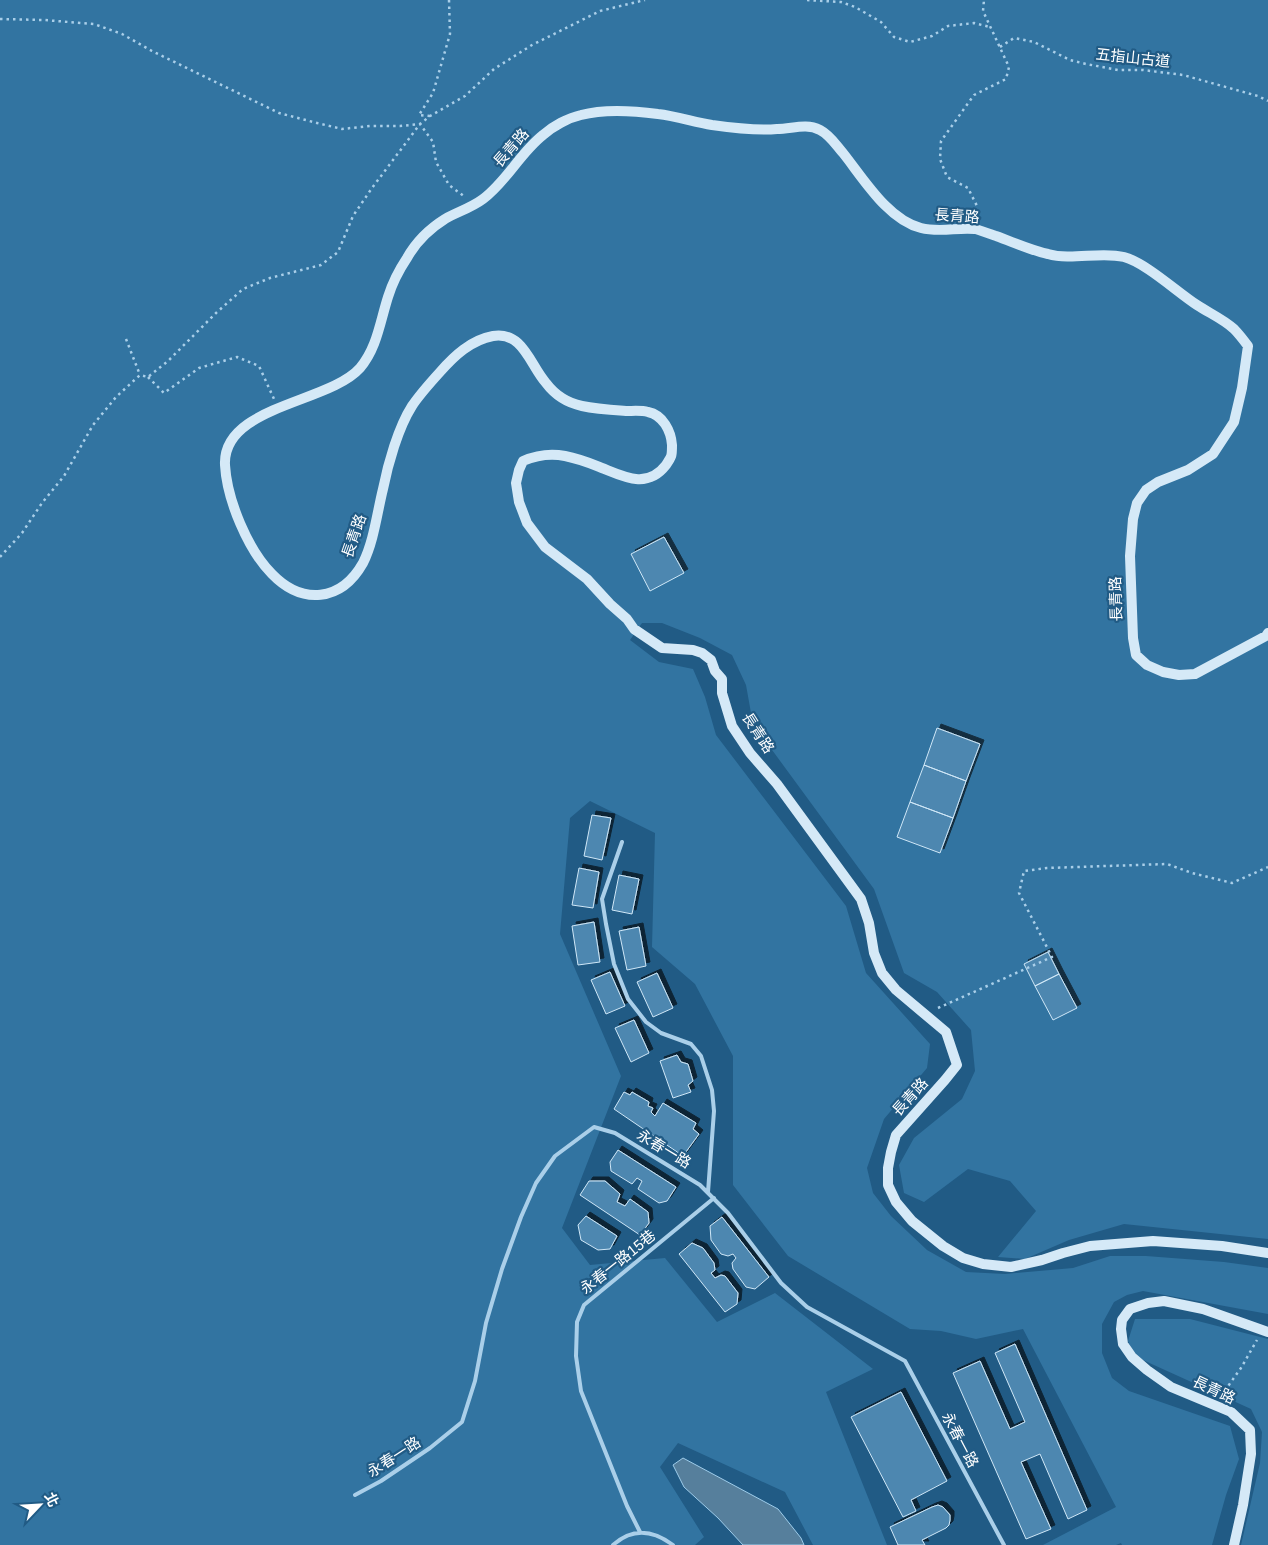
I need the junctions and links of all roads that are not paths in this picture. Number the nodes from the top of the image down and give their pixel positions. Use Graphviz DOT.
graph roads {
  1 [pos="1268,633"];
  2 [pos="622,842"];
  3 [pos="708,1192"];
  4 [pos="714,1198"];
  5 [pos="1268,1253"];
  6 [pos="1265,1331"];
  7 [pos="355,1495"];
  8 [pos="640,1532"];
  9 [pos="613,1545"];
  10 [pos="673,1545"];
  11 [pos="1004,1545"];
  12 [pos="1234,1545"];
  1 -- 5 [label="street, 長青路"];
  2 -- 3 [label="lane"];
  3 -- 4 [label="lane, 永春一路"];
  3 -- 7 [label="lane, 永春一路"];
  4 -- 8 [label="lane, 永春一路15巷"];
  4 -- 11 [label="lane, 永春一路"];
  6 -- 12 [label="street, 長青路"];
  8 -- 9 [label="lane"];
  8 -- 10 [label="lane"];
}
